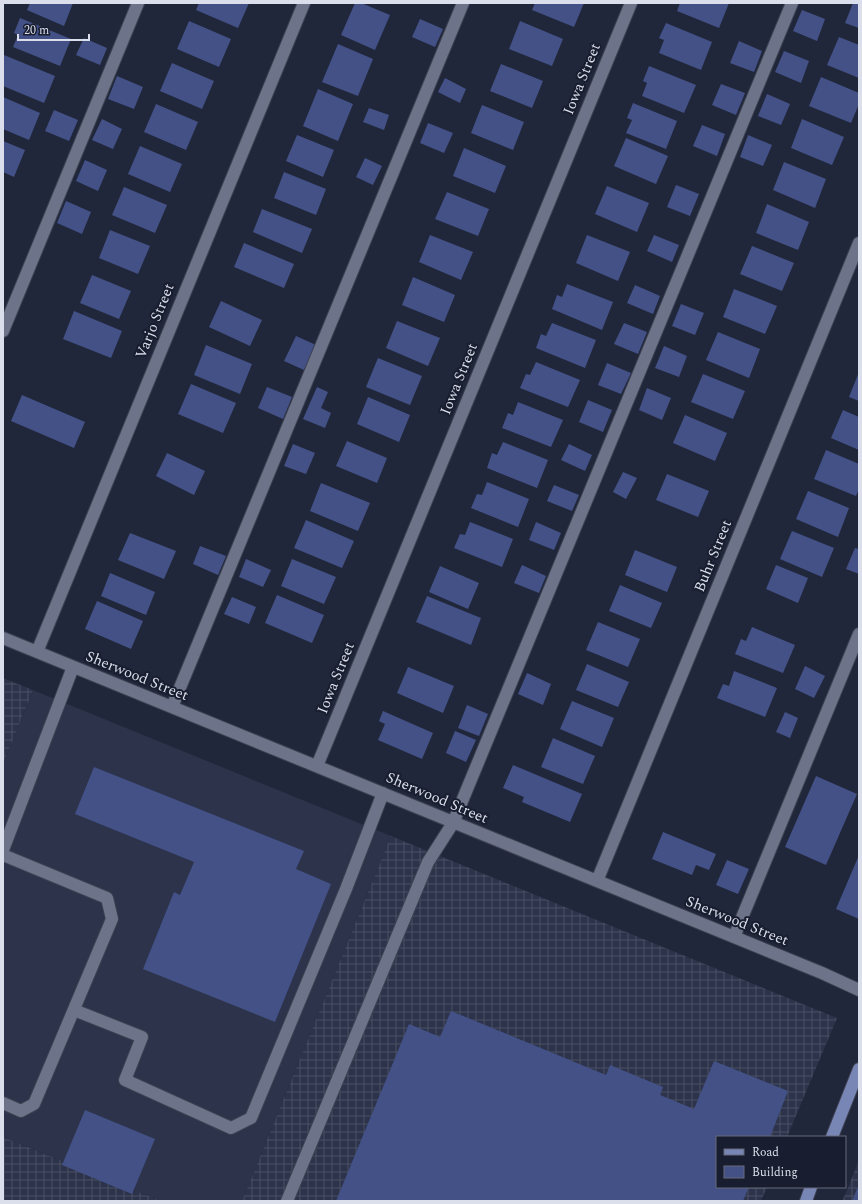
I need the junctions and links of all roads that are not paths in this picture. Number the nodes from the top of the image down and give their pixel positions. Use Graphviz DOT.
graph roads {
  1 [pos="138,3"];
  2 [pos="304,3"];
  3 [pos="463,3"];
  4 [pos="631,3"];
  5 [pos="792,3"];
  6 [pos="859,243"];
  7 [pos="3,331"];
  8 [pos="859,634"];
  9 [pos="3,638"];
  10 [pos="37,652"];
  11 [pos="73,667"];
  12 [pos="172,707"];
  13 [pos="317,766"];
  14 [pos="383,793"];
  15 [pos="453,823"];
  16 [pos="3,850"];
  17 [pos="3,855"];
  18 [pos="597,881"];
  19 [pos="734,937"];
  20 [pos="859,990"];
  21 [pos="74,1010"];
  22 [pos="859,1069"];
  23 [pos="3,1103"];
  24 [pos="832,1136"];
  25 [pos="811,1188"];
  26 [pos="287,1201"];
  27 [pos="806,1201"];
  1 -- 7 [label="street"];
  2 -- 10 [label="street, Varjo Street"];
  3 -- 12 [label="street"];
  4 -- 13 [label="street, Iowa Street"];
  5 -- 15 [label="street"];
  6 -- 18 [label="street, Buhr Street"];
  8 -- 19 [label="street"];
  9 -- 10 [label="street, Sherwood Street"];
  10 -- 11 [label="street, Sherwood Street"];
  11 -- 12 [label="street, Sherwood Street"];
  11 -- 16 [label="street"];
  12 -- 13 [label="street, Sherwood Street"];
  13 -- 14 [label="street, Sherwood Street"];
  14 -- 15 [label="street, Sherwood Street"];
  14 -- 21 [label="street"];
  15 -- 18 [label="street, Sherwood Street"];
  15 -- 26 [label="street"];
  17 -- 21 [label="street"];
  18 -- 19 [label="street, Sherwood Street"];
  19 -- 20 [label="street, Sherwood Street"];
  21 -- 23 [label="street"];
  22 -- 24 [label="main road"];
  25 -- 27 [label="main road"];
}
